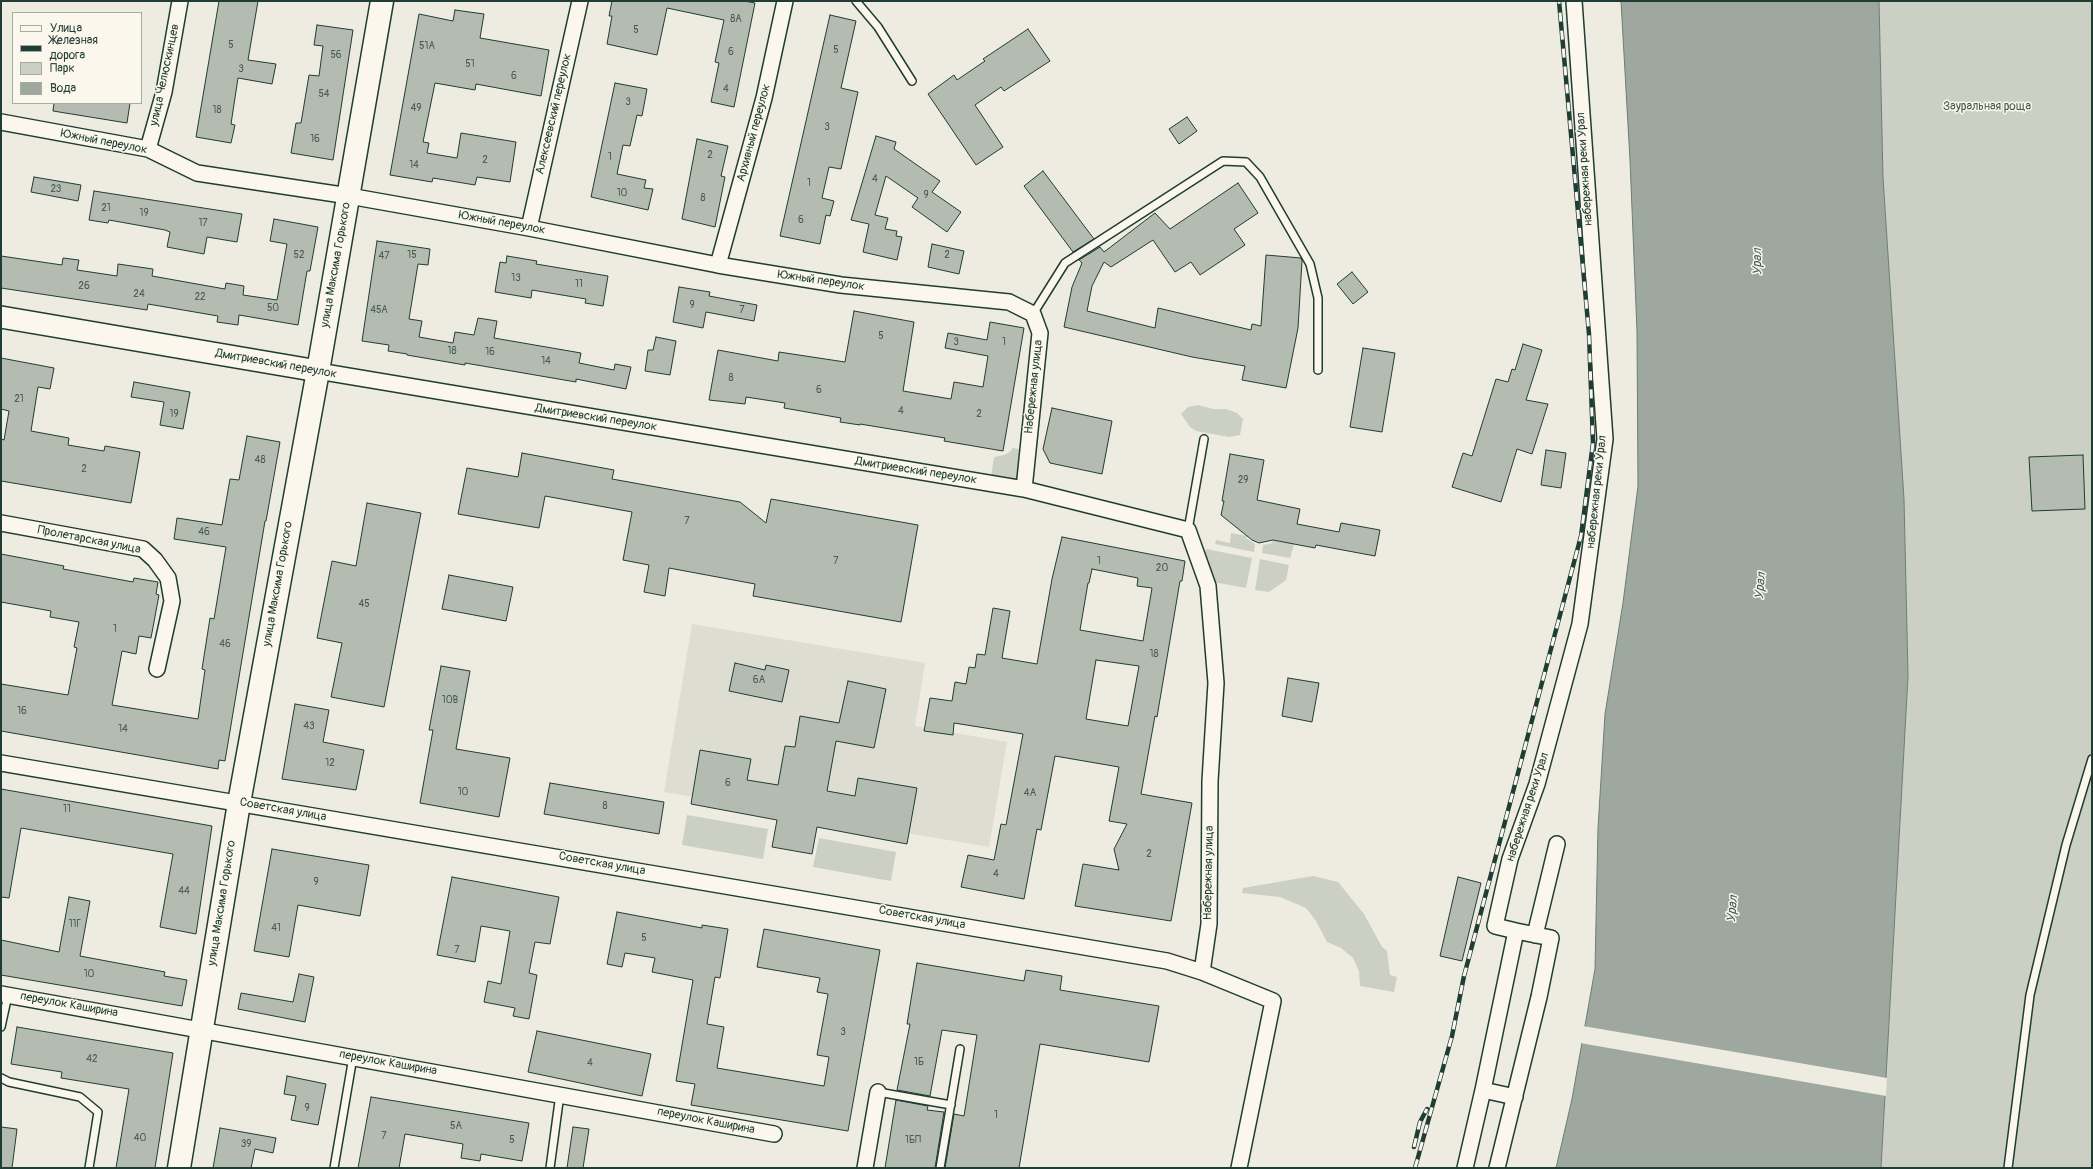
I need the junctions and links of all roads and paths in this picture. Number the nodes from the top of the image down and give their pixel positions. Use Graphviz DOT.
graph roads {
  1 [pos="180,1"];
  2 [pos="382,1"];
  3 [pos="580,1"];
  4 [pos="785,1"];
  5 [pos="856,1"];
  6 [pos="1574,1"];
  7 [pos="912,81"];
  8 [pos="1,122"];
  9 [pos="148,149"];
  10 [pos="349,196"];
  11 [pos="529,228"];
  12 [pos="718,265"];
  13 [pos="1033,314"];
  14 [pos="1,317"];
  15 [pos="1318,370"];
  16 [pos="318,371"];
  17 [pos="1204,439"];
  18 [pos="1024,489"];
  19 [pos="1,523"];
  20 [pos="1188,530"];
  21 [pos="157,669"];
  22 [pos="2092,759"];
  23 [pos="1,762"];
  24 [pos="239,803"];
  25 [pos="1557,844"];
  26 [pos="1516,931"];
  27 [pos="1535,935"];
  28 [pos="1202,972"];
  29 [pos="4,994"];
  30 [pos="1,1027"];
  31 [pos="201,1029"];
  32 [pos="960,1049"];
  33 [pos="353,1056"];
  34 [pos="1,1078"];
  35 [pos="1483,1090"];
  36 [pos="878,1092"];
  37 [pos="560,1094"];
  38 [pos="1515,1097"];
  39 [pos="951,1104"];
  40 [pos="774,1134"];
  41 [pos="89,1168"];
  42 [pos="179,1168"];
  43 [pos="334,1168"];
  44 [pos="550,1168"];
  45 [pos="865,1168"];
  46 [pos="940,1168"];
  47 [pos="1239,1168"];
  48 [pos="1465,1168"];
  49 [pos="1497,1168"];
  50 [pos="2008,1168"];
  1 -- 9 [label="street, улица Челюскинцев"];
  2 -- 10 [label="main road, улица Максима Горького"];
  3 -- 11 [label="street, Алексеевский переулок"];
  4 -- 12 [label="street, Архивный переулок"];
  5 -- 7 [label="lane"];
  6 -- 26 [label="street, набережная реки Урал"];
  8 -- 9 [label="street, Южный переулок"];
  9 -- 10 [label="street, Южный переулок"];
  10 -- 11 [label="street, Южный переулок"];
  10 -- 16 [label="main road, улица Максима Горького"];
  11 -- 12 [label="street, Южный переулок"];
  12 -- 13 [label="street, Южный переулок"];
  13 -- 15 [label="lane"];
  13 -- 18 [label="street, Набережная улица"];
  14 -- 16 [label="street, Дмитриевский переулок"];
  16 -- 18 [label="street, Дмитриевский переулок"];
  16 -- 24 [label="main road, улица Максима Горького"];
  17 -- 20 [label="lane"];
  18 -- 20 [label="street, Дмитриевский переулок"];
  19 -- 21 [label="street, Пролетарская улица"];
  20 -- 28 [label="street, Набережная улица"];
  22 -- 50 [label="lane"];
  23 -- 24 [label="street, Советская улица"];
  24 -- 28 [label="street, Советская улица"];
  24 -- 31 [label="main road, улица Максима Горького"];
  25 -- 27 [label="street"];
  26 -- 27 [label="street, набережная реки Урал"];
  26 -- 35 [label="street"];
  27 -- 38 [label="street, набережная реки Урал"];
  28 -- 47 [label="street"];
  29 -- 30 [label="lane"];
  29 -- 31 [label="street, переулок Каширина"];
  31 -- 33 [label="street, переулок Каширина"];
  31 -- 42 [label="main road, улица Максима Горького"];
  32 -- 39 [label="lane"];
  33 -- 37 [label="street, переулок Каширина"];
  33 -- 43 [label="lane"];
  34 -- 41 [label="lane"];
  35 -- 38 [label="street"];
  35 -- 48 [label="street"];
  36 -- 39 [label="lane"];
  36 -- 45 [label="street"];
  37 -- 40 [label="street, переулок Каширина"];
  37 -- 44 [label="lane"];
  38 -- 49 [label="street, набережная реки Урал"];
  39 -- 46 [label="lane"];
}
